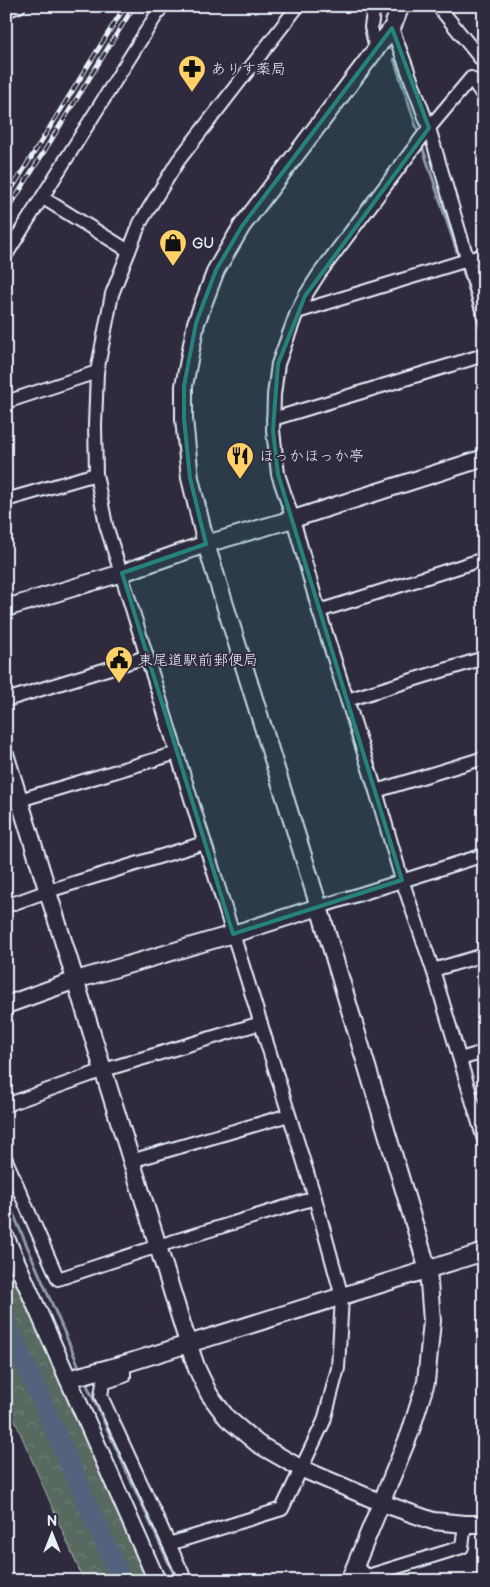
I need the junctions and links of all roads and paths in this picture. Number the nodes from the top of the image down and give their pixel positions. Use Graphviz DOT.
graph roads {
  1 [pos="19,6"];
  2 [pos="162,6"];
  3 [pos="298,6"];
  4 [pos="374,6"];
  5 [pos="399,6"];
  6 [pos="438,6"];
  7 [pos="6,11"];
  8 [pos="392,28"];
  9 [pos="376,49"];
  10 [pos="484,63"];
  11 [pos="484,97"];
  12 [pos="423,137"];
  13 [pos="43,198"];
  14 [pos="129,251"];
  15 [pos="6,255"];
  16 [pos="484,255"];
  17 [pos="462,262"];
  18 [pos="297,312"];
  19 [pos="484,316"];
  20 [pos="483,355"];
  21 [pos="97,372"];
  22 [pos="6,402"];
  23 [pos="273,420"];
  24 [pos="484,458"];
  25 [pos="96,474"];
  26 [pos="6,500"];
  27 [pos="292,519"];
  28 [pos="206,544"];
  29 [pos="484,560"];
  30 [pos="122,573"];
  31 [pos="6,608"];
  32 [pos="319,611"];
  33 [pos="146,657"];
  34 [pos="484,658"];
  35 [pos="6,700"];
  36 [pos="347,700"];
  37 [pos="176,753"];
  38 [pos="6,757"];
  39 [pos="484,758"];
  40 [pos="376,791"];
  41 [pos="13,802"];
  42 [pos="204,843"];
  43 [pos="484,855"];
  44 [pos="402,880"];
  45 [pos="48,891"];
  46 [pos="6,906"];
  47 [pos="319,907"];
  48 [pos="233,934"];
  49 [pos="484,955"];
  50 [pos="433,970"];
  51 [pos="76,980"];
  52 [pos="6,1005"];
  53 [pos="261,1023"];
  54 [pos="484,1052"];
  55 [pos="460,1059"];
  56 [pos="104,1070"];
  57 [pos="6,1104"];
  58 [pos="289,1115"];
  59 [pos="484,1140"];
  60 [pos="6,1160"];
  61 [pos="131,1161"];
  62 [pos="314,1198"];
  63 [pos="6,1238"];
  64 [pos="158,1246"];
  65 [pos="484,1252"];
  66 [pos="428,1270"];
  67 [pos="342,1297"];
  68 [pos="188,1343"];
  69 [pos="124,1364"];
  70 [pos="68,1379"];
  71 [pos="300,1468"];
  72 [pos="382,1503"];
  73 [pos="465,1524"];
  74 [pos="484,1524"];
  75 [pos="169,1544"];
  76 [pos="352,1574"];
  77 [pos="157,1581"];
  78 [pos="186,1581"];
  1 -- 7 [label="street"];
  2 -- 13 [label="street"];
  3 -- 14 [label="street"];
  4 -- 9 [label="street"];
  5 -- 8 [label="street"];
  6 -- 10 [label="street"];
  8 -- 9 [label="street"];
  8 -- 12 [label="street"];
  9 -- 28 [label="street"];
  11 -- 12 [label="street"];
  12 -- 17 [label="street"];
  12 -- 18 [label="street"];
  13 -- 14 [label="street"];
  13 -- 15 [label="street"];
  14 -- 21 [label="street"];
  16 -- 17 [label="street"];
  17 -- 18 [label="street"];
  17 -- 19 [label="street"];
  18 -- 23 [label="street"];
  20 -- 23 [label="street"];
  21 -- 22 [label="street"];
  21 -- 25 [label="street"];
  23 -- 27 [label="street"];
  24 -- 27 [label="street"];
  25 -- 26 [label="street"];
  25 -- 30 [label="street"];
  27 -- 28 [label="street"];
  27 -- 32 [label="street"];
  28 -- 30 [label="street"];
  28 -- 47 [label="street"];
  29 -- 32 [label="street"];
  30 -- 31 [label="street"];
  30 -- 33 [label="street"];
  32 -- 36 [label="street"];
  33 -- 35 [label="street"];
  33 -- 37 [label="street"];
  34 -- 36 [label="street"];
  36 -- 40 [label="street"];
  37 -- 41 [label="street"];
  37 -- 42 [label="street"];
  38 -- 41 [label="street"];
  39 -- 40 [label="street"];
  40 -- 44 [label="street"];
  41 -- 45 [label="street"];
  42 -- 45 [label="street"];
  42 -- 48 [label="street"];
  43 -- 44 [label="street"];
  44 -- 47 [label="street"];
  44 -- 50 [label="street"];
  45 -- 46 [label="street"];
  45 -- 51 [label="street"];
  47 -- 48 [label="street"];
  47 -- 66 [label="street"];
  48 -- 51 [label="street"];
  48 -- 53 [label="street"];
  49 -- 50 [label="street"];
  50 -- 55 [label="street"];
  51 -- 52 [label="street"];
  51 -- 56 [label="street"];
  53 -- 56 [label="street"];
  53 -- 58 [label="street"];
  54 -- 55 [label="street"];
  55 -- 59 [label="street"];
  56 -- 57 [label="street"];
  56 -- 61 [label="street"];
  58 -- 61 [label="street"];
  58 -- 62 [label="street"];
  60 -- 64 [label="street"];
  61 -- 64 [label="street"];
  62 -- 64 [label="street"];
  62 -- 67 [label="street"];
  63 -- 70 [label="street"];
  64 -- 68 [label="street"];
  65 -- 66 [label="street"];
  66 -- 67 [label="street"];
  66 -- 72 [label="street"];
  67 -- 68 [label="street"];
  67 -- 71 [label="street"];
  68 -- 69 [label="street"];
  68 -- 71 [label="street"];
  69 -- 70 [label="street"];
  69 -- 75 [label="street"];
  70 -- 77 [label="street"];
  71 -- 72 [label="street"];
  71 -- 75 [label="street"];
  72 -- 73 [label="street"];
  72 -- 76 [label="street"];
  73 -- 74 [label="street"];
  73 -- 76 [label="street"];
  75 -- 78 [label="street"];
}
